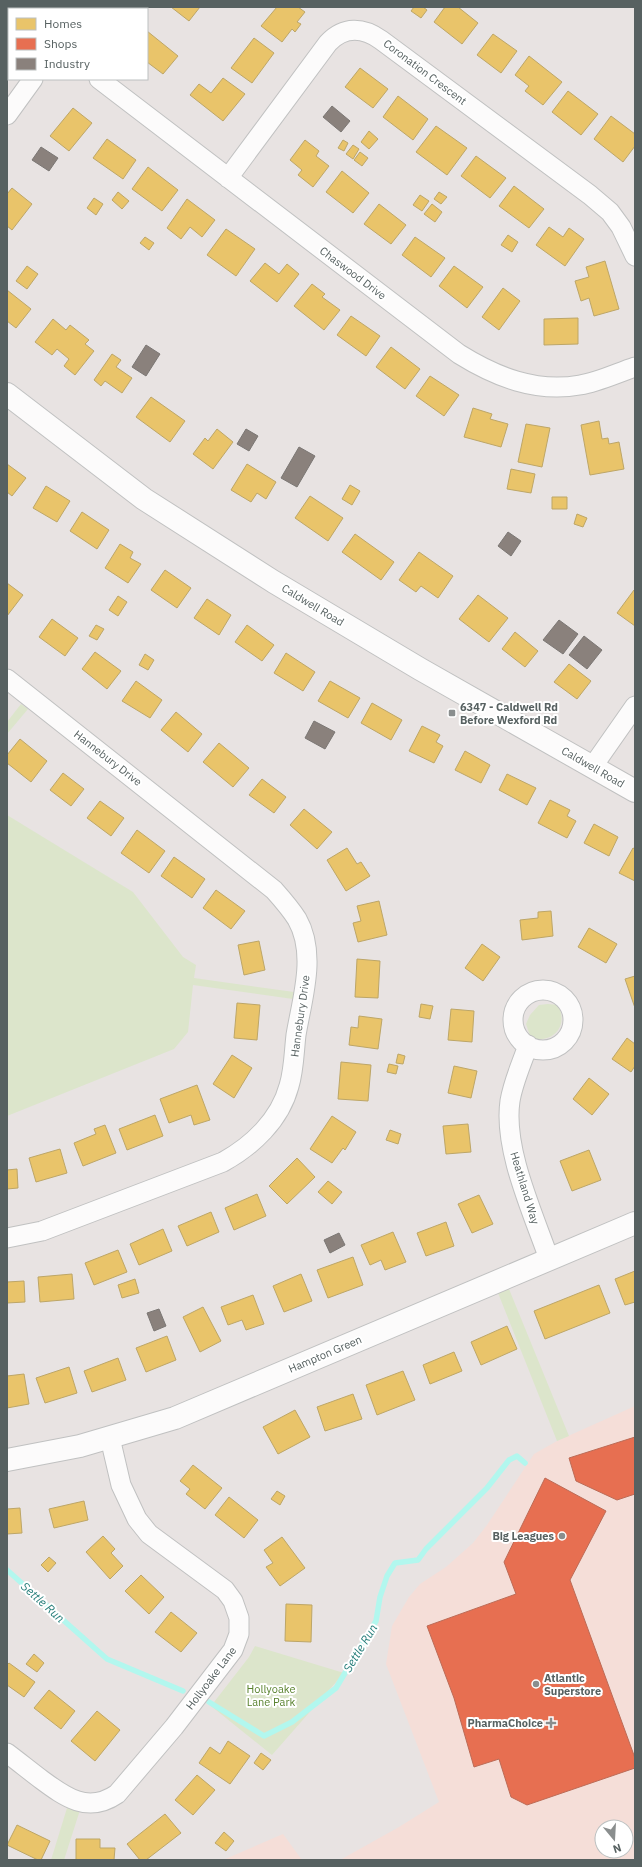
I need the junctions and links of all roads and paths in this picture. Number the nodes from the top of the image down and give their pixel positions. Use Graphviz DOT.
graph roads {
  1 [pos="32,80"];
  2 [pos="100,80"];
  3 [pos="7,115"];
  4 [pos="228,178"];
  5 [pos="635,256"];
  6 [pos="635,367"];
  7 [pos="7,394"];
  8 [pos="7,679"];
  9 [pos="635,706"];
  10 [pos="592,766"];
  11 [pos="635,791"];
  12 [pos="528,1045"];
  13 [pos="635,1223"];
  14 [pos="7,1238"];
  15 [pos="549,1259"];
  16 [pos="110,1438"];
  17 [pos="7,1460"];
  18 [pos="7,1753"];
  1 -- 3 [label="street"];
  2 -- 4 [label="street, Chaswood Drive"];
  4 -- 5 [label="street, Coronation Crescent"];
  4 -- 6 [label="street, Chaswood Drive"];
  7 -- 10 [label="street, Caldwell Road"];
  8 -- 14 [label="street, Hannebury Drive"];
  9 -- 10 [label="street"];
  10 -- 11 [label="street, Caldwell Road"];
  12 -- 15 [label="street, Heathland Way"];
  13 -- 15 [label="street, Hampton Green"];
  15 -- 16 [label="street, Hampton Green"];
  16 -- 17 [label="street, Hampton Green"];
  16 -- 18 [label="street, Hollyoake Lane"];
}
